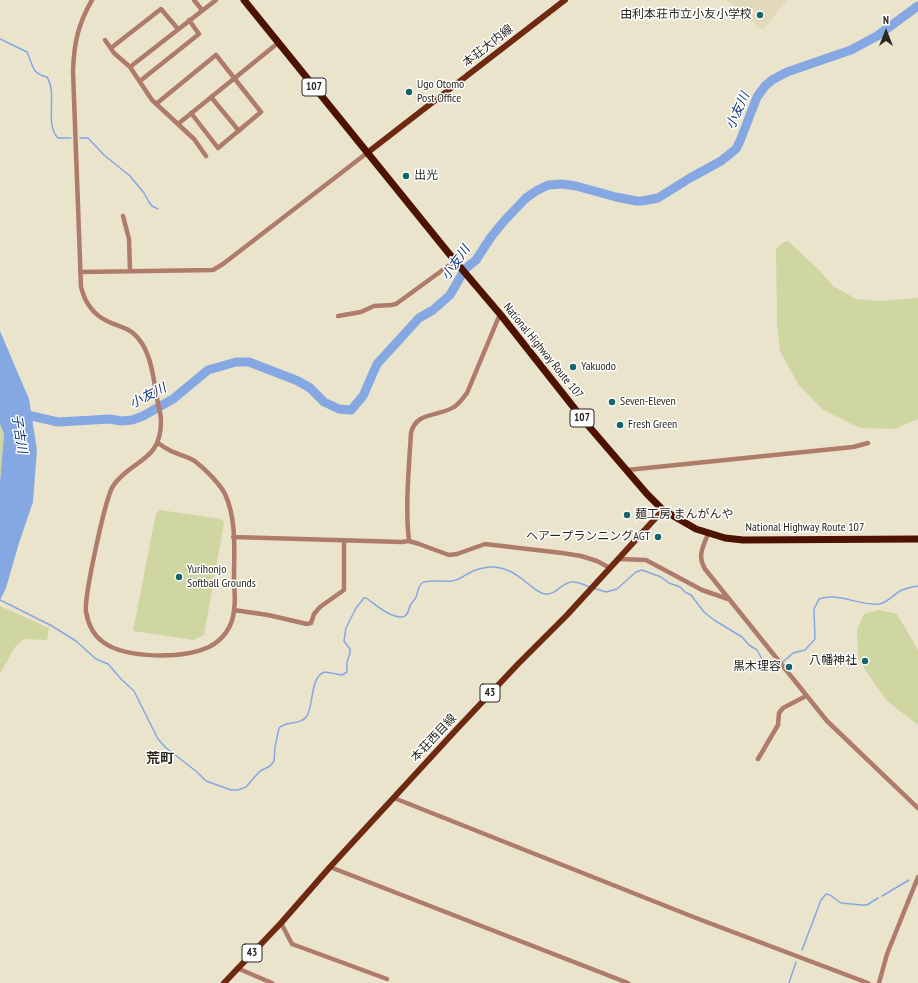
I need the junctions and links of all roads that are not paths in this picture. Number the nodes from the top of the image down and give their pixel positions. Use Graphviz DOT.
graph roads {
  1 [pos="92,0"];
  2 [pos="194,0"];
  3 [pos="216,0"];
  4 [pos="244,0"];
  5 [pos="565,0"];
  6 [pos="202,10"];
  7 [pos="189,20"];
  8 [pos="178,29"];
  9 [pos="105,40"];
  10 [pos="278,43"];
  11 [pos="111,48"];
  12 [pos="130,67"];
  13 [pos="234,79"];
  14 [pos="140,81"];
  15 [pos="212,97"];
  16 [pos="156,104"];
  17 [pos="191,113"];
  18 [pos="178,124"];
  19 [pos="239,130"];
  20 [pos="367,153"];
  21 [pos="206,156"];
  22 [pos="123,216"];
  23 [pos="457,264"];
  24 [pos="130,271"];
  25 [pos="80,272"];
  26 [pos="500,314"];
  27 [pos="338,316"];
  28 [pos="158,443"];
  29 [pos="868,443"];
  30 [pos="627,470"];
  31 [pos="664,510"];
  32 [pos="708,534"];
  33 [pos="233,537"];
  34 [pos="918,539"];
  35 [pos="344,541"];
  36 [pos="409,541"];
  37 [pos="618,559"];
  38 [pos="610,568"];
  39 [pos="728,599"];
  40 [pos="234,610"];
  41 [pos="806,696"];
  42 [pos="758,759"];
  43 [pos="394,798"];
  44 [pos="918,807"];
  45 [pos="330,867"];
  46 [pos="918,877"];
  47 [pos="280,923"];
  48 [pos="237,968"];
  49 [pos="387,979"];
  50 [pos="224,983"];
  51 [pos="272,983"];
  52 [pos="628,983"];
  53 [pos="868,983"];
  54 [pos="879,983"];
  1 -- 25 [label="street"];
  2 -- 6 [label="street"];
  3 -- 6 [label="street"];
  4 -- 10 [label="highway, National Highway Route 107 / 107"];
  5 -- 20 [label="main road, 本荘大内線"];
  6 -- 7 [label="street"];
  7 -- 8 [label="street"];
  7 -- 14 [label="street"];
  8 -- 11 [label="street"];
  8 -- 12 [label="street"];
  9 -- 11 [label="street"];
  10 -- 13 [label="street"];
  10 -- 20 [label="highway, National Highway Route 107 / 107"];
  11 -- 12 [label="street"];
  12 -- 14 [label="street"];
  13 -- 15 [label="street"];
  13 -- 16 [label="street"];
  13 -- 19 [label="street"];
  14 -- 16 [label="street"];
  15 -- 17 [label="street"];
  15 -- 19 [label="street"];
  16 -- 18 [label="street"];
  17 -- 18 [label="street"];
  17 -- 19 [label="street"];
  18 -- 21 [label="street"];
  20 -- 23 [label="highway, National Highway Route 107 / 107"];
  20 -- 24 [label="street"];
  22 -- 24 [label="street"];
  23 -- 26 [label="highway, National Highway Route 107 / 107"];
  23 -- 27 [label="street"];
  24 -- 25 [label="street"];
  25 -- 28 [label="street"];
  26 -- 30 [label="highway, National Highway Route 107 / 107"];
  26 -- 36 [label="street"];
  28 -- 33 [label="street"];
  28 -- 40 [label="street"];
  29 -- 30 [label="street"];
  30 -- 31 [label="highway, National Highway Route 107 / 107"];
  31 -- 32 [label="highway, National Highway Route 107 / 107"];
  31 -- 37 [label="main road, 本荘西目線 / 43"];
  32 -- 34 [label="highway, National Highway Route 107 / 107"];
  32 -- 39 [label="street"];
  33 -- 35 [label="street"];
  33 -- 40 [label="street"];
  35 -- 36 [label="street"];
  35 -- 40 [label="street"];
  36 -- 38 [label="street"];
  37 -- 38 [label="main road, 本荘西目線 / 43"];
  37 -- 39 [label="street"];
  38 -- 43 [label="main road, 本荘西目線 / 43"];
  39 -- 41 [label="street"];
  41 -- 42 [label="street"];
  41 -- 44 [label="street"];
  43 -- 45 [label="main road, 本荘西目線 / 43"];
  43 -- 53 [label="street"];
  45 -- 47 [label="main road, 本荘西目線 / 43"];
  45 -- 52 [label="street"];
  46 -- 54 [label="street"];
  47 -- 48 [label="main road, 本荘西目線 / 43"];
  47 -- 49 [label="street"];
  48 -- 50 [label="main road, 本荘西目線 / 43"];
  48 -- 51 [label="street"];
}
